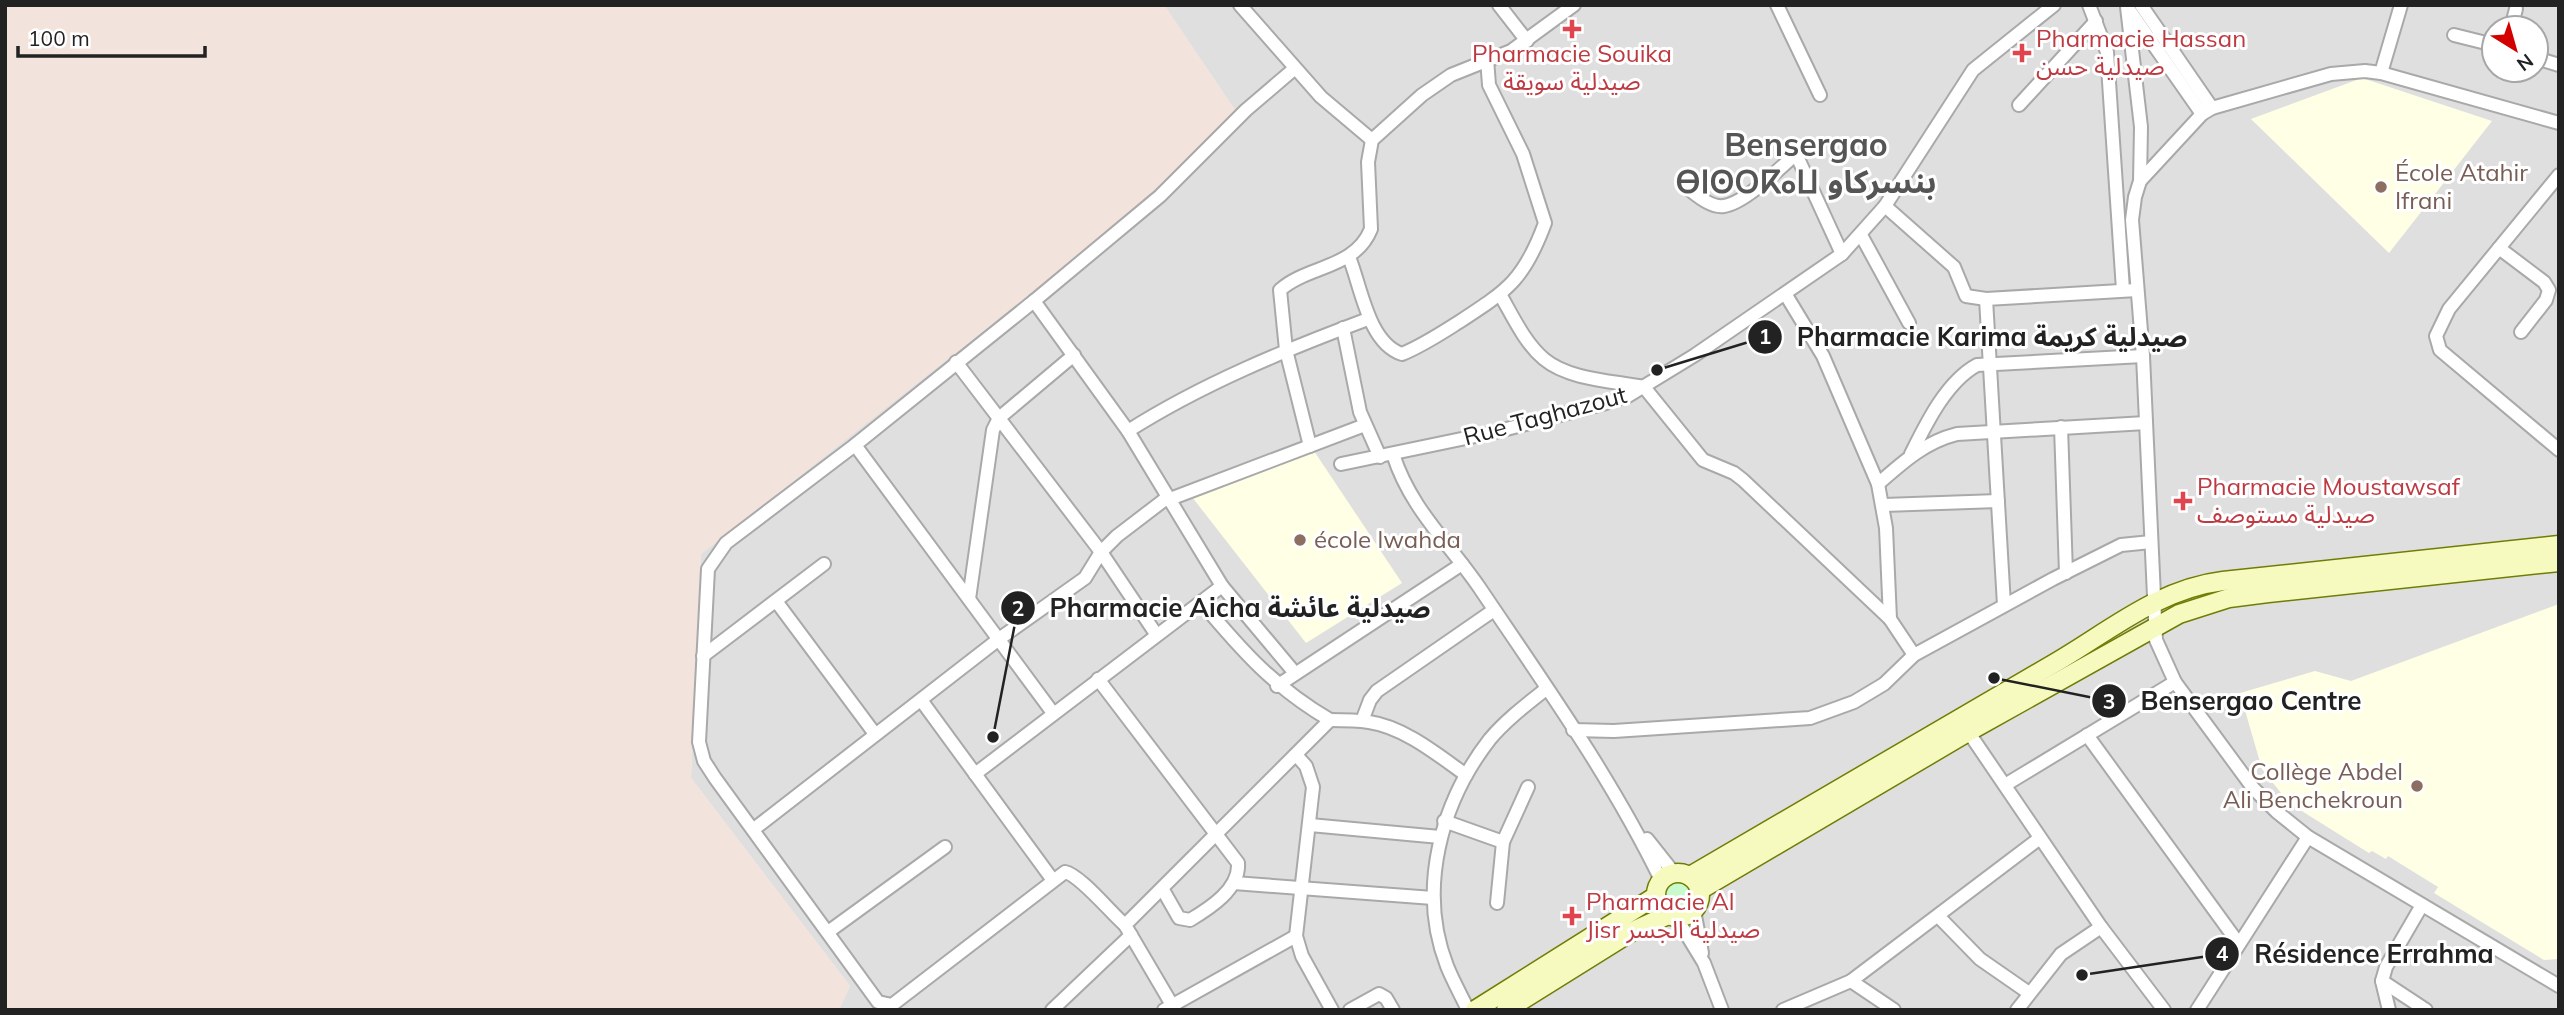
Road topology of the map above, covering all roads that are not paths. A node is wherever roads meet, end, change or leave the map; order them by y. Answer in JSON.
{"nodes":[{"id":1,"x":1240,"y":5,"type":"edge"},
{"id":2,"x":1499,"y":5,"type":"edge"},
{"id":3,"x":1574,"y":5,"type":"edge"},
{"id":4,"x":1777,"y":5,"type":"edge"},
{"id":5,"x":2054,"y":5,"type":"edge"},
{"id":6,"x":2089,"y":5,"type":"edge"},
{"id":7,"x":2141,"y":5,"type":"edge"},
{"id":8,"x":2402,"y":5,"type":"edge"},
{"id":9,"x":2126,"y":6,"type":"edge"},
{"id":10,"x":2516,"y":9,"type":"dead end"},
{"id":11,"x":2515,"y":14,"type":"edge"},
{"id":12,"x":2096,"y":21,"type":"junction"},
{"id":13,"x":2454,"y":35,"type":"dead end"},
{"id":14,"x":1527,"y":41,"type":"junction"},
{"id":15,"x":2480,"y":42,"type":"edge"},
{"id":16,"x":1487,"y":59,"type":"junction"},
{"id":17,"x":1294,"y":69,"type":"junction"},
{"id":18,"x":2381,"y":73,"type":"junction"},
{"id":19,"x":1820,"y":95,"type":"dead end"},
{"id":20,"x":2019,"y":105,"type":"dead end"},
{"id":21,"x":2207,"y":111,"type":"junction"},
{"id":22,"x":2559,"y":123,"type":"edge"},
{"id":23,"x":1372,"y":140,"type":"junction"},
{"id":24,"x":2559,"y":175,"type":"edge"},
{"id":25,"x":2140,"y":180,"type":"junction"},
{"id":26,"x":1690,"y":190,"type":"dead end"},
{"id":27,"x":1885,"y":206,"type":"junction"},
{"id":28,"x":1861,"y":236,"type":"junction"},
{"id":29,"x":2499,"y":248,"type":"junction"},
{"id":30,"x":1842,"y":254,"type":"junction"},
{"id":31,"x":1349,"y":257,"type":"junction"},
{"id":32,"x":2123,"y":290,"type":"junction"},
{"id":33,"x":2137,"y":290,"type":"junction"},
{"id":34,"x":1786,"y":295,"type":"junction"},
{"id":35,"x":1501,"y":296,"type":"junction"},
{"id":36,"x":1986,"y":299,"type":"junction"},
{"id":37,"x":1034,"y":301,"type":"junction"},
{"id":38,"x":1367,"y":319,"type":"junction"},
{"id":39,"x":1909,"y":323,"type":"dead end"},
{"id":40,"x":1342,"y":328,"type":"junction"},
{"id":41,"x":2521,"y":331,"type":"dead end"},
{"id":42,"x":1286,"y":351,"type":"junction"},
{"id":43,"x":1074,"y":355,"type":"junction"},
{"id":44,"x":2143,"y":356,"type":"junction"},
{"id":45,"x":956,"y":362,"type":"junction"},
{"id":46,"x":1990,"y":362,"type":"junction"},
{"id":47,"x":1644,"y":387,"type":"junction"},
{"id":48,"x":999,"y":418,"type":"junction"},
{"id":49,"x":2146,"y":423,"type":"junction"},
{"id":50,"x":1365,"y":425,"type":"junction"},
{"id":51,"x":2061,"y":427,"type":"junction"},
{"id":52,"x":1128,"y":431,"type":"junction"},
{"id":53,"x":1993,"y":431,"type":"junction"},
{"id":54,"x":855,"y":445,"type":"junction"},
{"id":55,"x":1310,"y":446,"type":"junction"},
{"id":56,"x":2559,"y":450,"type":"edge"},
{"id":57,"x":1386,"y":455,"type":"junction"},
{"id":58,"x":1911,"y":455,"type":"junction"},
{"id":59,"x":1341,"y":464,"type":"dead end"},
{"id":60,"x":1878,"y":484,"type":"junction"},
{"id":61,"x":1169,"y":498,"type":"junction"},
{"id":62,"x":1998,"y":501,"type":"junction"},
{"id":63,"x":1884,"y":505,"type":"junction"},
{"id":64,"x":2151,"y":542,"type":"junction"},
{"id":65,"x":2559,"y":545,"type":"edge"},
{"id":66,"x":1101,"y":552,"type":"junction"},
{"id":67,"x":2559,"y":562,"type":"edge"},
{"id":68,"x":824,"y":564,"type":"dead end"},
{"id":69,"x":1462,"y":564,"type":"junction"},
{"id":70,"x":2066,"y":573,"type":"junction"},
{"id":71,"x":1222,"y":586,"type":"junction"},
{"id":72,"x":969,"y":600,"type":"junction"},
{"id":73,"x":2156,"y":600,"type":"junction"},
{"id":74,"x":776,"y":601,"type":"junction"},
{"id":75,"x":1202,"y":603,"type":"junction"},
{"id":76,"x":2004,"y":605,"type":"junction"},
{"id":77,"x":1494,"y":610,"type":"junction"},
{"id":78,"x":1890,"y":619,"type":"junction"},
{"id":79,"x":2156,"y":627,"type":"junction"},
{"id":80,"x":1156,"y":635,"type":"junction"},
{"id":81,"x":999,"y":639,"type":"junction"},
{"id":82,"x":1914,"y":655,"type":"junction"},
{"id":83,"x":703,"y":656,"type":"junction"},
{"id":84,"x":1294,"y":673,"type":"junction"},
{"id":85,"x":1098,"y":679,"type":"junction"},
{"id":86,"x":2175,"y":682,"type":"junction"},
{"id":87,"x":1277,"y":686,"type":"junction"},
{"id":88,"x":1546,"y":689,"type":"junction"},
{"id":89,"x":921,"y":700,"type":"junction"},
{"id":90,"x":1052,"y":713,"type":"junction"},
{"id":91,"x":1330,"y":720,"type":"junction"},
{"id":92,"x":1363,"y":721,"type":"junction"},
{"id":93,"x":1963,"y":725,"type":"junction"},
{"id":94,"x":1573,"y":730,"type":"junction"},
{"id":95,"x":875,"y":734,"type":"junction"},
{"id":96,"x":2087,"y":735,"type":"junction"},
{"id":97,"x":1297,"y":756,"type":"junction"},
{"id":98,"x":975,"y":774,"type":"junction"},
{"id":99,"x":1466,"y":775,"type":"junction"},
{"id":100,"x":2005,"y":785,"type":"junction"},
{"id":101,"x":1528,"y":787,"type":"dead end"},
{"id":102,"x":1444,"y":821,"type":"junction"},
{"id":103,"x":1310,"y":825,"type":"junction"},
{"id":104,"x":754,"y":829,"type":"junction"},
{"id":105,"x":1217,"y":834,"type":"junction"},
{"id":106,"x":1440,"y":837,"type":"junction"},
{"id":107,"x":2308,"y":837,"type":"junction"},
{"id":108,"x":2040,"y":838,"type":"junction"},
{"id":109,"x":1503,"y":842,"type":"junction"},
{"id":110,"x":945,"y":847,"type":"dead end"},
{"id":111,"x":1052,"y":879,"type":"junction"},
{"id":112,"x":1234,"y":883,"type":"junction"},
{"id":113,"x":1676,"y":883,"type":"junction"},
{"id":114,"x":1303,"y":887,"type":"junction"},
{"id":115,"x":1163,"y":890,"type":"junction"},
{"id":116,"x":1433,"y":898,"type":"junction"},
{"id":117,"x":1497,"y":903,"type":"dead end"},
{"id":118,"x":2422,"y":905,"type":"junction"},
{"id":119,"x":1694,"y":910,"type":"junction"},
{"id":120,"x":1672,"y":916,"type":"junction"},
{"id":121,"x":1939,"y":917,"type":"junction"},
{"id":122,"x":2101,"y":927,"type":"junction"},
{"id":123,"x":1128,"y":930,"type":"junction"},
{"id":124,"x":828,"y":932,"type":"junction"},
{"id":125,"x":1296,"y":936,"type":"junction"},
{"id":126,"x":2239,"y":944,"type":"junction"},
{"id":127,"x":1704,"y":963,"type":"junction"},
{"id":128,"x":1851,"y":981,"type":"junction"},
{"id":129,"x":2382,"y":981,"type":"junction"},
{"id":130,"x":2559,"y":986,"type":"edge"},
{"id":131,"x":2029,"y":993,"type":"junction"},
{"id":132,"x":1170,"y":1008,"type":"edge"},
{"id":133,"x":1052,"y":1010,"type":"edge"},
{"id":134,"x":1332,"y":1010,"type":"edge"},
{"id":135,"x":1350,"y":1010,"type":"edge"},
{"id":136,"x":1393,"y":1010,"type":"edge"},
{"id":137,"x":1468,"y":1010,"type":"edge"},
{"id":138,"x":1475,"y":1010,"type":"edge"},
{"id":139,"x":1506,"y":1010,"type":"edge"},
{"id":140,"x":1722,"y":1010,"type":"edge"},
{"id":141,"x":1783,"y":1010,"type":"edge"},
{"id":142,"x":1894,"y":1010,"type":"edge"},
{"id":143,"x":2017,"y":1010,"type":"edge"},
{"id":144,"x":2164,"y":1010,"type":"edge"},
{"id":145,"x":2197,"y":1010,"type":"edge"},
{"id":146,"x":2389,"y":1010,"type":"edge"},
{"id":147,"x":2426,"y":1010,"type":"edge"}],
"edges":[{"from":1,"to":17,"type":"street"},
{"from":2,"to":14,"type":"street"},
{"from":3,"to":14,"type":"street"},
{"from":4,"to":19,"type":"street"},
{"from":5,"to":27,"type":"street","name":"Rue Taghazout"},
{"from":6,"to":12,"type":"street"},
{"from":7,"to":21,"type":"street"},
{"from":8,"to":18,"type":"street"},
{"from":9,"to":21,"type":"street"},
{"from":9,"to":25,"type":"street"},
{"from":10,"to":11,"type":"street"},
{"from":12,"to":20,"type":"street"},
{"from":12,"to":32,"type":"street"},
{"from":13,"to":15,"type":"street"},
{"from":14,"to":16,"type":"street"},
{"from":16,"to":23,"type":"street"},
{"from":16,"to":35,"type":"street"},
{"from":17,"to":23,"type":"street"},
{"from":17,"to":37,"type":"street"},
{"from":18,"to":21,"type":"street"},
{"from":18,"to":22,"type":"street"},
{"from":21,"to":25,"type":"street"},
{"from":23,"to":31,"type":"street"},
{"from":24,"to":29,"type":"street"},
{"from":25,"to":33,"type":"street"},
{"from":26,"to":30,"type":"street"},
{"from":27,"to":28,"type":"street","name":"Rue Taghazout"},
{"from":27,"to":36,"type":"street"},
{"from":28,"to":30,"type":"street","name":"Rue Taghazout"},
{"from":28,"to":39,"type":"street"},
{"from":29,"to":41,"type":"street"},
{"from":29,"to":56,"type":"street"},
{"from":30,"to":34,"type":"street","name":"Rue Taghazout"},
{"from":31,"to":38,"type":"street"},
{"from":31,"to":42,"type":"street"},
{"from":32,"to":33,"type":"street"},
{"from":32,"to":36,"type":"street"},
{"from":33,"to":44,"type":"street"},
{"from":34,"to":47,"type":"street","name":"Rue Taghazout"},
{"from":34,"to":60,"type":"street"},
{"from":35,"to":38,"type":"street"},
{"from":35,"to":47,"type":"street"},
{"from":36,"to":46,"type":"street"},
{"from":37,"to":43,"type":"street"},
{"from":37,"to":45,"type":"street"},
{"from":38,"to":40,"type":"street"},
{"from":40,"to":42,"type":"street"},
{"from":40,"to":50,"type":"street"},
{"from":42,"to":52,"type":"street"},
{"from":42,"to":55,"type":"street"},
{"from":43,"to":48,"type":"street"},
{"from":43,"to":52,"type":"street"},
{"from":44,"to":46,"type":"street"},
{"from":44,"to":49,"type":"street"},
{"from":45,"to":48,"type":"street"},
{"from":45,"to":54,"type":"street"},
{"from":46,"to":53,"type":"street"},
{"from":46,"to":58,"type":"street"},
{"from":47,"to":57,"type":"street","name":"Rue Taghazout"},
{"from":47,"to":78,"type":"street"},
{"from":48,"to":66,"type":"street"},
{"from":48,"to":72,"type":"street"},
{"from":49,"to":51,"type":"street"},
{"from":49,"to":64,"type":"street"},
{"from":50,"to":55,"type":"street"},
{"from":50,"to":57,"type":"street"},
{"from":51,"to":53,"type":"street"},
{"from":51,"to":70,"type":"street"},
{"from":52,"to":61,"type":"street"},
{"from":53,"to":58,"type":"street"},
{"from":53,"to":62,"type":"street"},
{"from":54,"to":72,"type":"street"},
{"from":54,"to":83,"type":"street"},
{"from":55,"to":61,"type":"street"},
{"from":57,"to":59,"type":"street","name":"Rue Taghazout"},
{"from":57,"to":69,"type":"street"},
{"from":58,"to":60,"type":"street"},
{"from":60,"to":63,"type":"street"},
{"from":61,"to":66,"type":"street"},
{"from":61,"to":71,"type":"street"},
{"from":62,"to":63,"type":"street"},
{"from":62,"to":76,"type":"street"},
{"from":63,"to":78,"type":"street"},
{"from":64,"to":70,"type":"street"},
{"from":64,"to":73,"type":"street"},
{"from":65,"to":73,"type":"street"},
{"from":66,"to":80,"type":"street"},
{"from":66,"to":81,"type":"street"},
{"from":67,"to":79,"type":"street"},
{"from":68,"to":74,"type":"street"},
{"from":69,"to":77,"type":"street"},
{"from":69,"to":84,"type":"street"},
{"from":70,"to":76,"type":"street"},
{"from":71,"to":75,"type":"street"},
{"from":71,"to":84,"type":"street"},
{"from":72,"to":81,"type":"street"},
{"from":73,"to":79,"type":"street"},
{"from":73,"to":93,"type":"street"},
{"from":74,"to":83,"type":"street"},
{"from":74,"to":95,"type":"street"},
{"from":75,"to":80,"type":"street"},
{"from":75,"to":87,"type":"street"},
{"from":76,"to":82,"type":"street"},
{"from":77,"to":88,"type":"street"},
{"from":77,"to":92,"type":"street"},
{"from":78,"to":82,"type":"street"},
{"from":79,"to":86,"type":"street"},
{"from":79,"to":93,"type":"street"},
{"from":80,"to":85,"type":"street"},
{"from":81,"to":89,"type":"street"},
{"from":81,"to":90,"type":"street"},
{"from":82,"to":94,"type":"street"},
{"from":83,"to":104,"type":"street"},
{"from":84,"to":87,"type":"street"},
{"from":85,"to":90,"type":"street"},
{"from":85,"to":105,"type":"street"},
{"from":86,"to":96,"type":"street"},
{"from":86,"to":107,"type":"street"},
{"from":87,"to":91,"type":"street"},
{"from":88,"to":94,"type":"street"},
{"from":88,"to":99,"type":"street"},
{"from":89,"to":95,"type":"street"},
{"from":89,"to":98,"type":"street"},
{"from":90,"to":98,"type":"street"},
{"from":91,"to":92,"type":"street"},
{"from":91,"to":97,"type":"street"},
{"from":92,"to":99,"type":"street"},
{"from":93,"to":100,"type":"street"},
{"from":93,"to":113,"type":"street"},
{"from":94,"to":113,"type":"street"},
{"from":95,"to":104,"type":"street"},
{"from":96,"to":100,"type":"street"},
{"from":96,"to":126,"type":"street"},
{"from":97,"to":103,"type":"street"},
{"from":97,"to":105,"type":"street"},
{"from":98,"to":111,"type":"street"},
{"from":99,"to":102,"type":"street"},
{"from":100,"to":108,"type":"street"},
{"from":101,"to":109,"type":"street"},
{"from":102,"to":106,"type":"street"},
{"from":102,"to":109,"type":"street"},
{"from":103,"to":106,"type":"street"},
{"from":103,"to":114,"type":"street"},
{"from":104,"to":124,"type":"street"},
{"from":105,"to":112,"type":"street"},
{"from":105,"to":115,"type":"street"},
{"from":106,"to":116,"type":"street"},
{"from":107,"to":118,"type":"street"},
{"from":107,"to":126,"type":"street"},
{"from":108,"to":121,"type":"street"},
{"from":108,"to":122,"type":"street"},
{"from":109,"to":117,"type":"street"},
{"from":110,"to":124,"type":"street"},
{"from":111,"to":123,"type":"street"},
{"from":111,"to":124,"type":"street"},
{"from":112,"to":114,"type":"street"},
{"from":112,"to":115,"type":"street"},
{"from":113,"to":119,"type":"street"},
{"from":113,"to":120,"type":"street"},
{"from":113,"to":138,"type":"street"},
{"from":114,"to":116,"type":"street"},
{"from":114,"to":125,"type":"street"},
{"from":115,"to":123,"type":"street"},
{"from":116,"to":137,"type":"street"},
{"from":118,"to":129,"type":"street"},
{"from":118,"to":130,"type":"street"},
{"from":119,"to":120,"type":"street"},
{"from":119,"to":127,"type":"street"},
{"from":120,"to":127,"type":"street"},
{"from":120,"to":139,"type":"street"},
{"from":121,"to":128,"type":"street"},
{"from":121,"to":131,"type":"street"},
{"from":122,"to":131,"type":"street"},
{"from":122,"to":144,"type":"street"},
{"from":123,"to":132,"type":"street"},
{"from":123,"to":133,"type":"street"},
{"from":125,"to":132,"type":"street"},
{"from":125,"to":134,"type":"street"},
{"from":126,"to":145,"type":"street"},
{"from":127,"to":140,"type":"street"},
{"from":128,"to":141,"type":"street"},
{"from":128,"to":142,"type":"street"},
{"from":129,"to":146,"type":"street"},
{"from":129,"to":147,"type":"street"},
{"from":131,"to":143,"type":"street"},
{"from":135,"to":136,"type":"street"}]}
